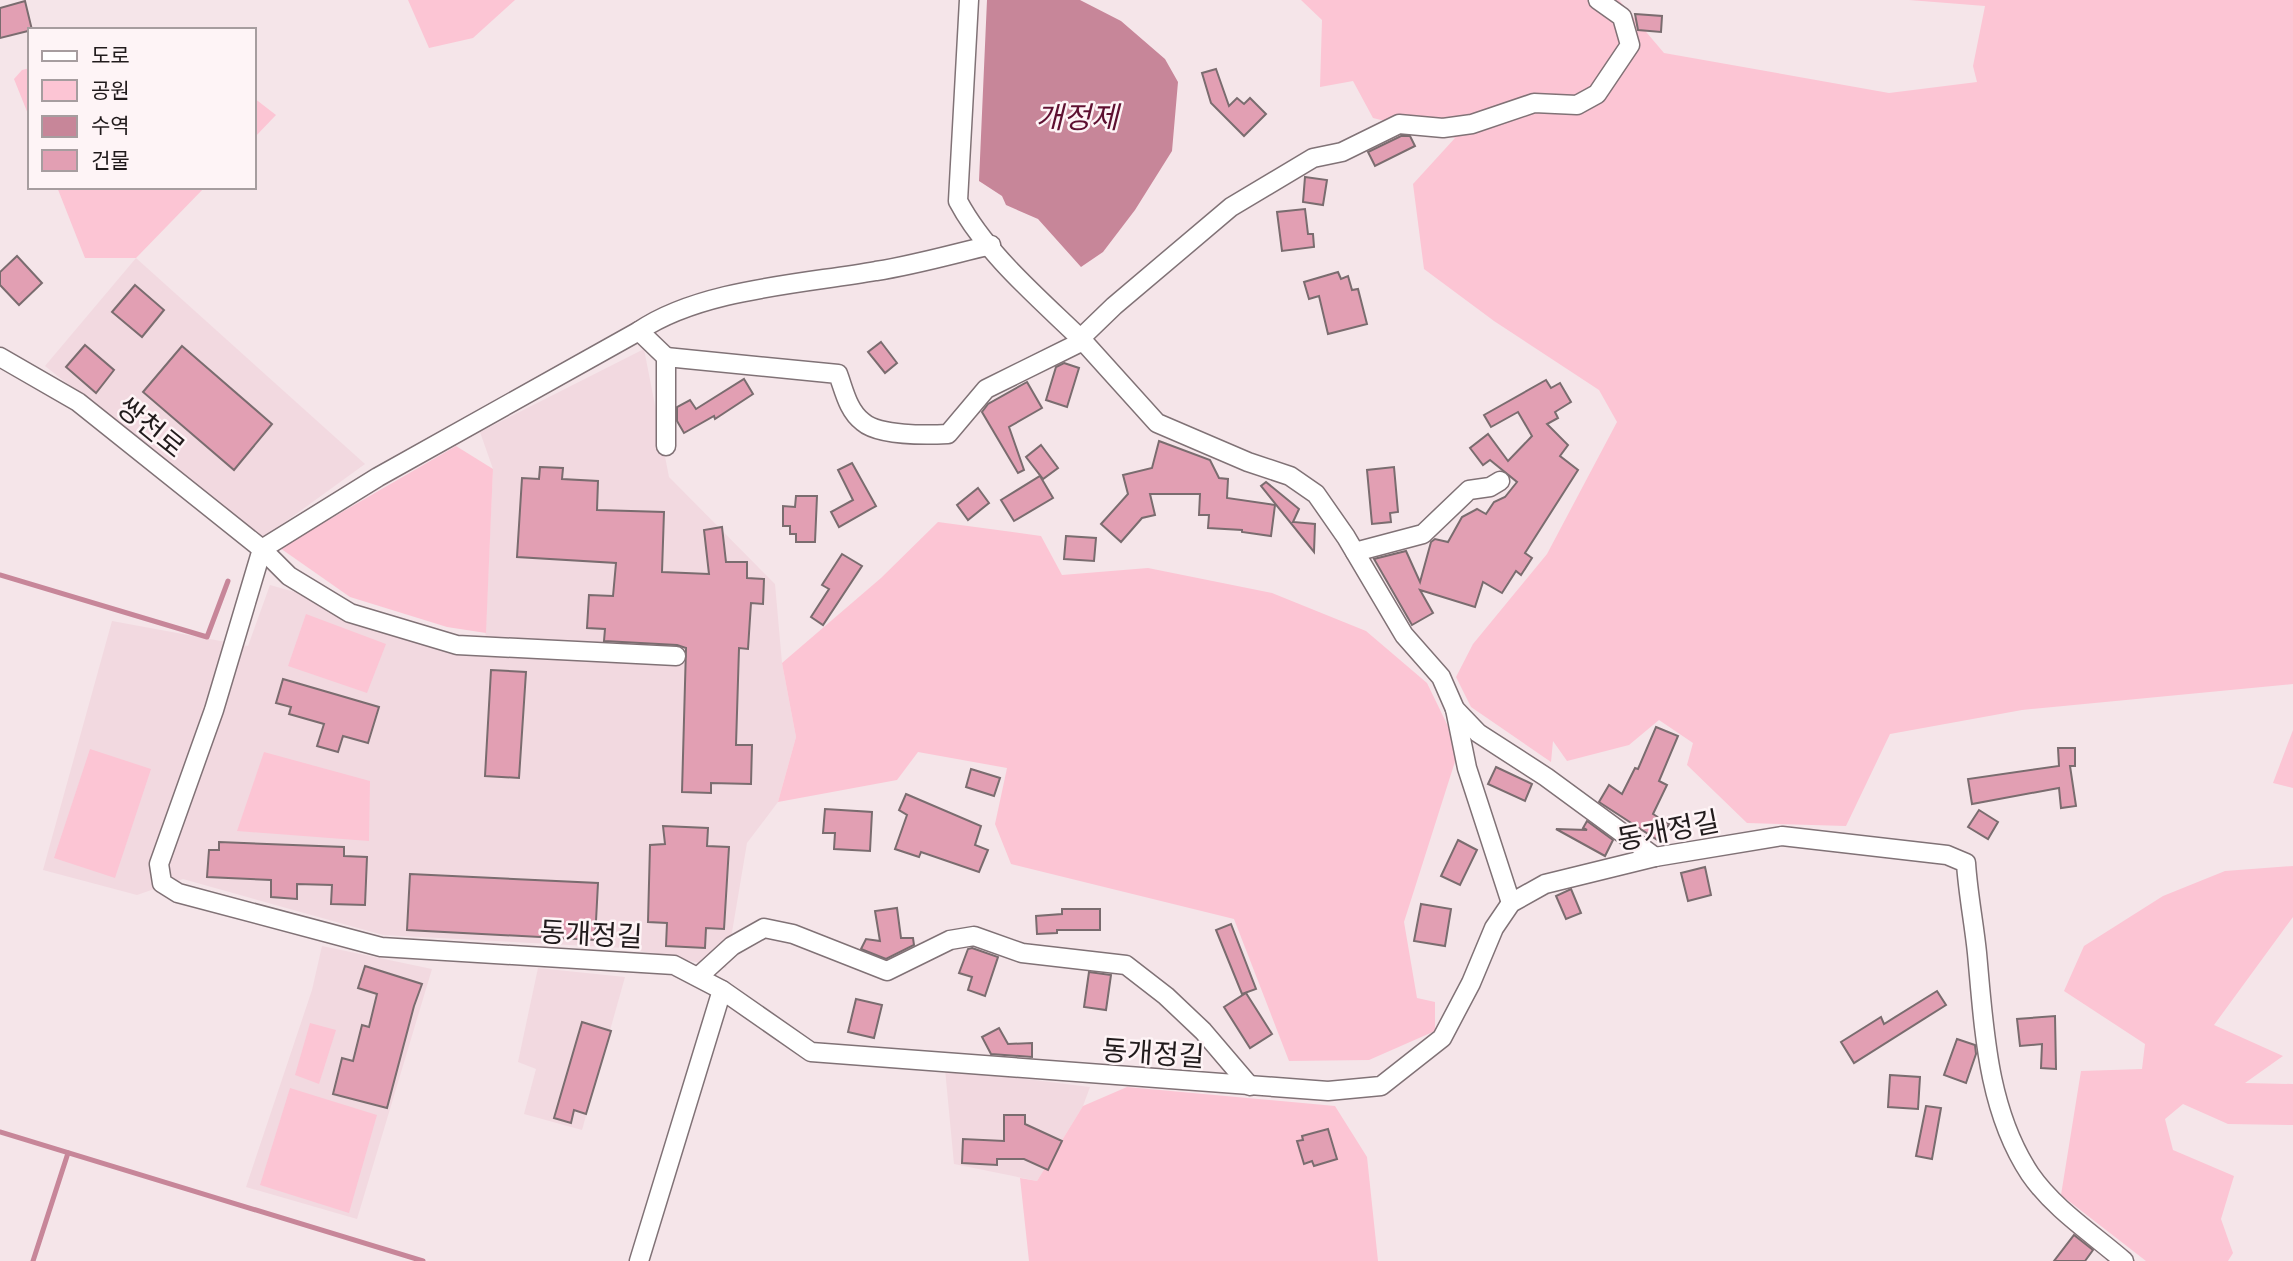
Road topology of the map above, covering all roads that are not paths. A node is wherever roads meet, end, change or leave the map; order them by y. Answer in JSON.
{"nodes":[{"id":1,"x":969,"y":0,"type":"edge"},
{"id":2,"x":1598,"y":0,"type":"edge"},
{"id":3,"x":991,"y":245,"type":"junction"},
{"id":4,"x":639,"y":331,"type":"junction"},
{"id":5,"x":1083,"y":341,"type":"junction"},
{"id":6,"x":666,"y":357,"type":"junction"},
{"id":7,"x":0,"y":358,"type":"edge"},
{"id":8,"x":666,"y":446,"type":"dead end"},
{"id":9,"x":1500,"y":481,"type":"dead end"},
{"id":10,"x":262,"y":549,"type":"junction"},
{"id":11,"x":1355,"y":552,"type":"junction"},
{"id":12,"x":676,"y":656,"type":"dead end"},
{"id":13,"x":1455,"y":709,"type":"junction"},
{"id":14,"x":1655,"y":857,"type":"junction"},
{"id":15,"x":1511,"y":902,"type":"junction"},
{"id":16,"x":698,"y":977,"type":"junction"},
{"id":17,"x":722,"y":990,"type":"junction"},
{"id":18,"x":1250,"y":1086,"type":"junction"},
{"id":19,"x":639,"y":1261,"type":"edge"},
{"id":20,"x":2124,"y":1261,"type":"edge"}],
"edges":[{"from":1,"to":3,"type":"street"},
{"from":2,"to":5,"type":"street"},
{"from":3,"to":4,"type":"street"},
{"from":3,"to":5,"type":"street"},
{"from":4,"to":6,"type":"street"},
{"from":4,"to":10,"type":"street"},
{"from":5,"to":6,"type":"street"},
{"from":5,"to":11,"type":"street"},
{"from":6,"to":8,"type":"street"},
{"from":7,"to":10,"type":"street","name":"쌍천로"},
{"from":9,"to":11,"type":"street"},
{"from":10,"to":12,"type":"street","name":"쌍천로"},
{"from":10,"to":16,"type":"street","name":"동개정길"},
{"from":11,"to":13,"type":"street"},
{"from":13,"to":14,"type":"street"},
{"from":13,"to":15,"type":"street"},
{"from":14,"to":15,"type":"street","name":"동개정길"},
{"from":14,"to":20,"type":"street","name":"동개정길"},
{"from":15,"to":18,"type":"street","name":"동개정길"},
{"from":16,"to":17,"type":"street","name":"동개정길"},
{"from":16,"to":18,"type":"street"},
{"from":17,"to":18,"type":"street","name":"동개정길"},
{"from":17,"to":19,"type":"street"}]}
